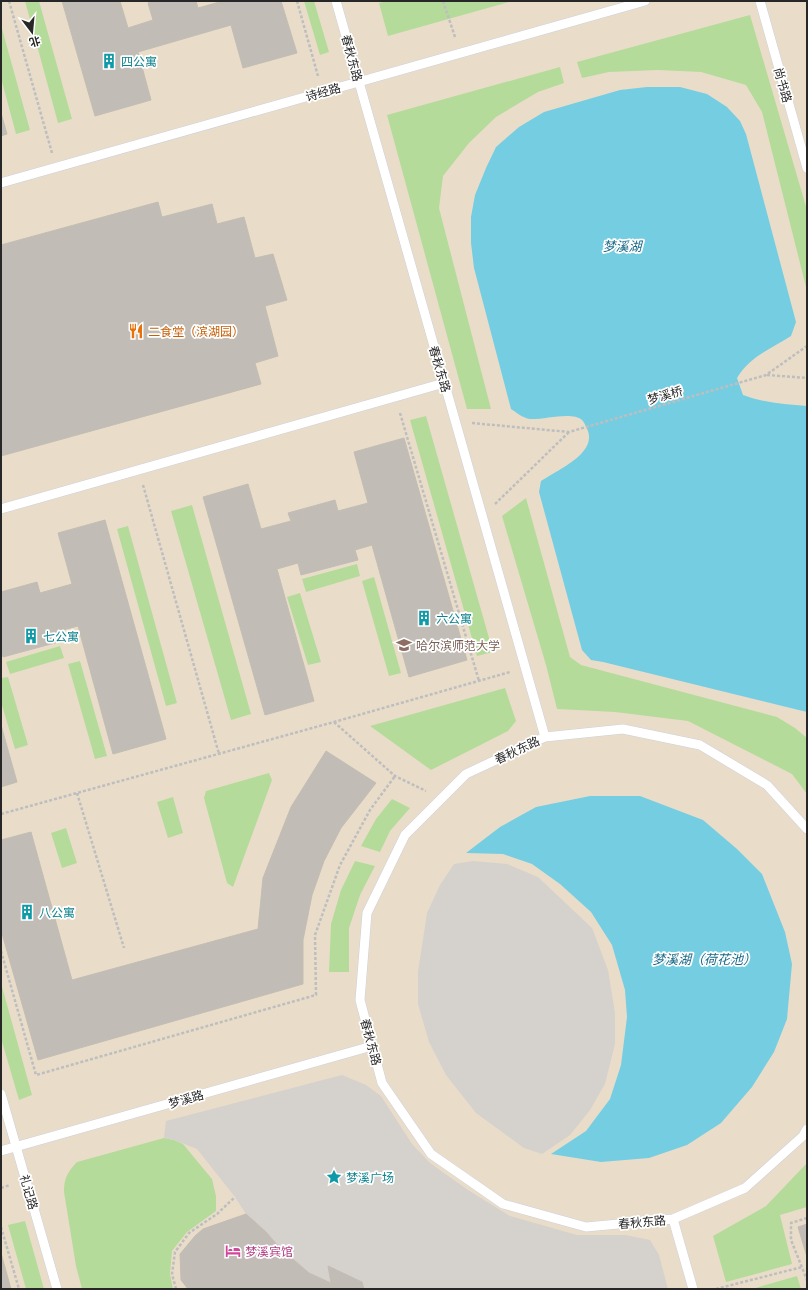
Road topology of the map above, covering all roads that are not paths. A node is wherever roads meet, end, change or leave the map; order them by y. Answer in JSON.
{"nodes":[{"id":1,"x":336,"y":1,"type":"edge"},
{"id":2,"x":645,"y":1,"type":"edge"},
{"id":3,"x":760,"y":1,"type":"edge"},
{"id":4,"x":358,"y":82,"type":"junction"},
{"id":5,"x":807,"y":168,"type":"edge"},
{"id":6,"x":1,"y":183,"type":"edge"},
{"id":7,"x":444,"y":384,"type":"junction"},
{"id":8,"x":1,"y":509,"type":"edge"},
{"id":9,"x":545,"y":737,"type":"junction"},
{"id":10,"x":807,"y":829,"type":"edge"},
{"id":11,"x":372,"y":1046,"type":"junction"},
{"id":12,"x":1,"y":1094,"type":"edge"},
{"id":13,"x":807,"y":1129,"type":"edge"},
{"id":14,"x":16,"y":1147,"type":"junction"},
{"id":15,"x":1,"y":1151,"type":"edge"},
{"id":16,"x":673,"y":1220,"type":"junction"},
{"id":17,"x":57,"y":1289,"type":"edge"},
{"id":18,"x":693,"y":1289,"type":"edge"}],
"edges":[{"from":1,"to":4,"type":"lane","name":"春秋东路"},
{"from":2,"to":4,"type":"lane","name":"诗经路"},
{"from":3,"to":5,"type":"lane","name":"尚书路"},
{"from":4,"to":6,"type":"lane","name":"诗经路"},
{"from":4,"to":7,"type":"lane","name":"春秋东路"},
{"from":7,"to":8,"type":"lane"},
{"from":7,"to":9,"type":"lane","name":"春秋东路"},
{"from":9,"to":10,"type":"lane","name":"春秋东路"},
{"from":9,"to":11,"type":"lane","name":"春秋东路"},
{"from":11,"to":14,"type":"lane","name":"梦溪路"},
{"from":11,"to":16,"type":"lane","name":"春秋东路"},
{"from":12,"to":14,"type":"lane","name":"礼记路"},
{"from":13,"to":16,"type":"lane","name":"春秋东路"},
{"from":14,"to":15,"type":"lane","name":"梦溪路"},
{"from":14,"to":17,"type":"lane","name":"礼记路"},
{"from":16,"to":18,"type":"lane","name":"春秋东路"}]}
